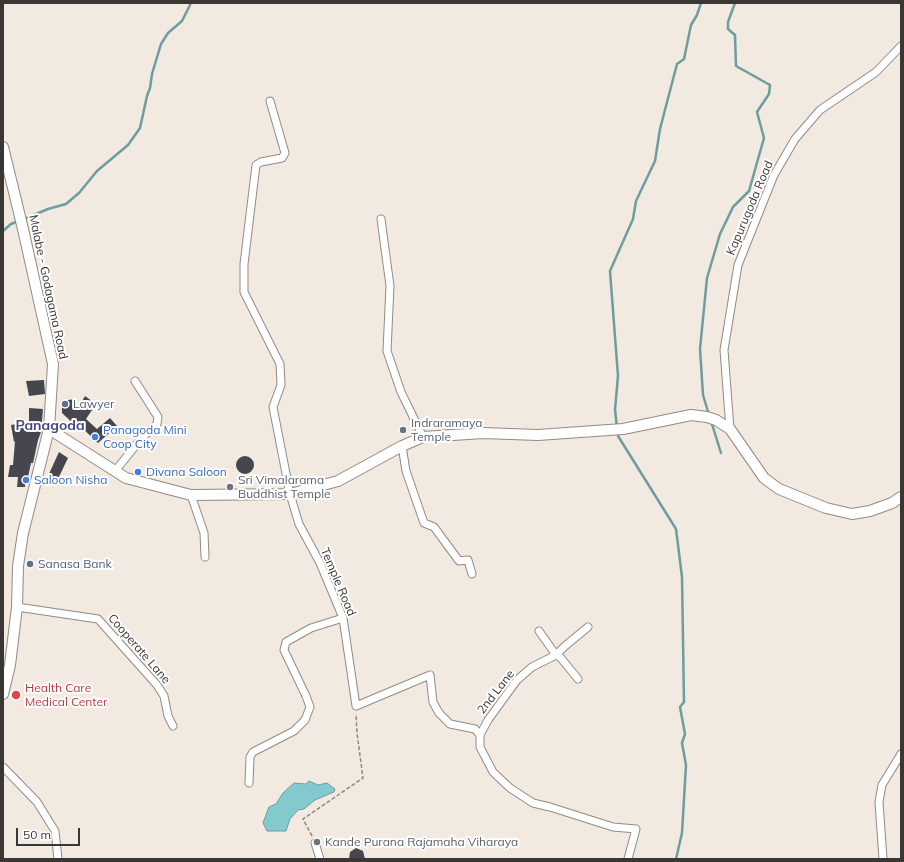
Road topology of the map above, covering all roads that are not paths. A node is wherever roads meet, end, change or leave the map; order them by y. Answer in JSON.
{"nodes":[{"id":1,"x":901,"y":46,"type":"edge"},
{"id":2,"x":270,"y":101,"type":"dead end"},
{"id":3,"x":3,"y":147,"type":"edge"},
{"id":4,"x":381,"y":219,"type":"dead end"},
{"id":5,"x":135,"y":381,"type":"dead end"},
{"id":6,"x":49,"y":429,"type":"junction"},
{"id":7,"x":730,"y":429,"type":"junction"},
{"id":8,"x":423,"y":437,"type":"junction"},
{"id":9,"x":402,"y":446,"type":"junction"},
{"id":10,"x":115,"y":471,"type":"junction"},
{"id":11,"x":191,"y":494,"type":"junction"},
{"id":12,"x":290,"y":494,"type":"junction"},
{"id":13,"x":901,"y":497,"type":"edge"},
{"id":14,"x":205,"y":557,"type":"dead end"},
{"id":15,"x":472,"y":574,"type":"dead end"},
{"id":16,"x":17,"y":607,"type":"junction"},
{"id":17,"x":343,"y":618,"type":"junction"},
{"id":18,"x":588,"y":627,"type":"dead end"},
{"id":19,"x":539,"y":631,"type":"dead end"},
{"id":20,"x":556,"y":655,"type":"junction"},
{"id":21,"x":578,"y":679,"type":"dead end"},
{"id":22,"x":3,"y":694,"type":"edge"},
{"id":23,"x":174,"y":726,"type":"dead end"},
{"id":24,"x":480,"y":735,"type":"junction"},
{"id":25,"x":901,"y":754,"type":"edge"},
{"id":26,"x":3,"y":767,"type":"edge"},
{"id":27,"x":249,"y":783,"type":"dead end"},
{"id":28,"x":315,"y":843,"type":"dead end"},
{"id":29,"x":58,"y":859,"type":"edge"},
{"id":30,"x":320,"y":859,"type":"edge"},
{"id":31,"x":628,"y":859,"type":"edge"},
{"id":32,"x":883,"y":859,"type":"edge"}],
"edges":[{"from":1,"to":7,"type":"street","name":"Kapurugoda Road"},
{"from":2,"to":12,"type":"street","name":"Temple Road"},
{"from":3,"to":6,"type":"main road","name":"Malabe - Godagama Road"},
{"from":4,"to":8,"type":"street"},
{"from":5,"to":10,"type":"street"},
{"from":6,"to":10,"type":"main road"},
{"from":6,"to":16,"type":"main road","name":"Malabe - Godagama Road"},
{"from":7,"to":8,"type":"main road"},
{"from":7,"to":13,"type":"main road"},
{"from":8,"to":9,"type":"main road"},
{"from":9,"to":12,"type":"main road"},
{"from":9,"to":15,"type":"street"},
{"from":10,"to":11,"type":"main road"},
{"from":11,"to":12,"type":"main road"},
{"from":11,"to":14,"type":"street"},
{"from":12,"to":17,"type":"street","name":"Temple Road"},
{"from":16,"to":22,"type":"main road","name":"Malabe - Godagama Road"},
{"from":16,"to":23,"type":"street","name":"Cooperate Lane"},
{"from":17,"to":24,"type":"street","name":"Temple Road"},
{"from":17,"to":27,"type":"street"},
{"from":18,"to":20,"type":"street","name":"2nd Lane"},
{"from":19,"to":20,"type":"street"},
{"from":20,"to":21,"type":"street"},
{"from":20,"to":24,"type":"street","name":"2nd Lane"},
{"from":24,"to":31,"type":"street"},
{"from":25,"to":32,"type":"street"},
{"from":26,"to":29,"type":"street"},
{"from":28,"to":30,"type":"street"}]}
